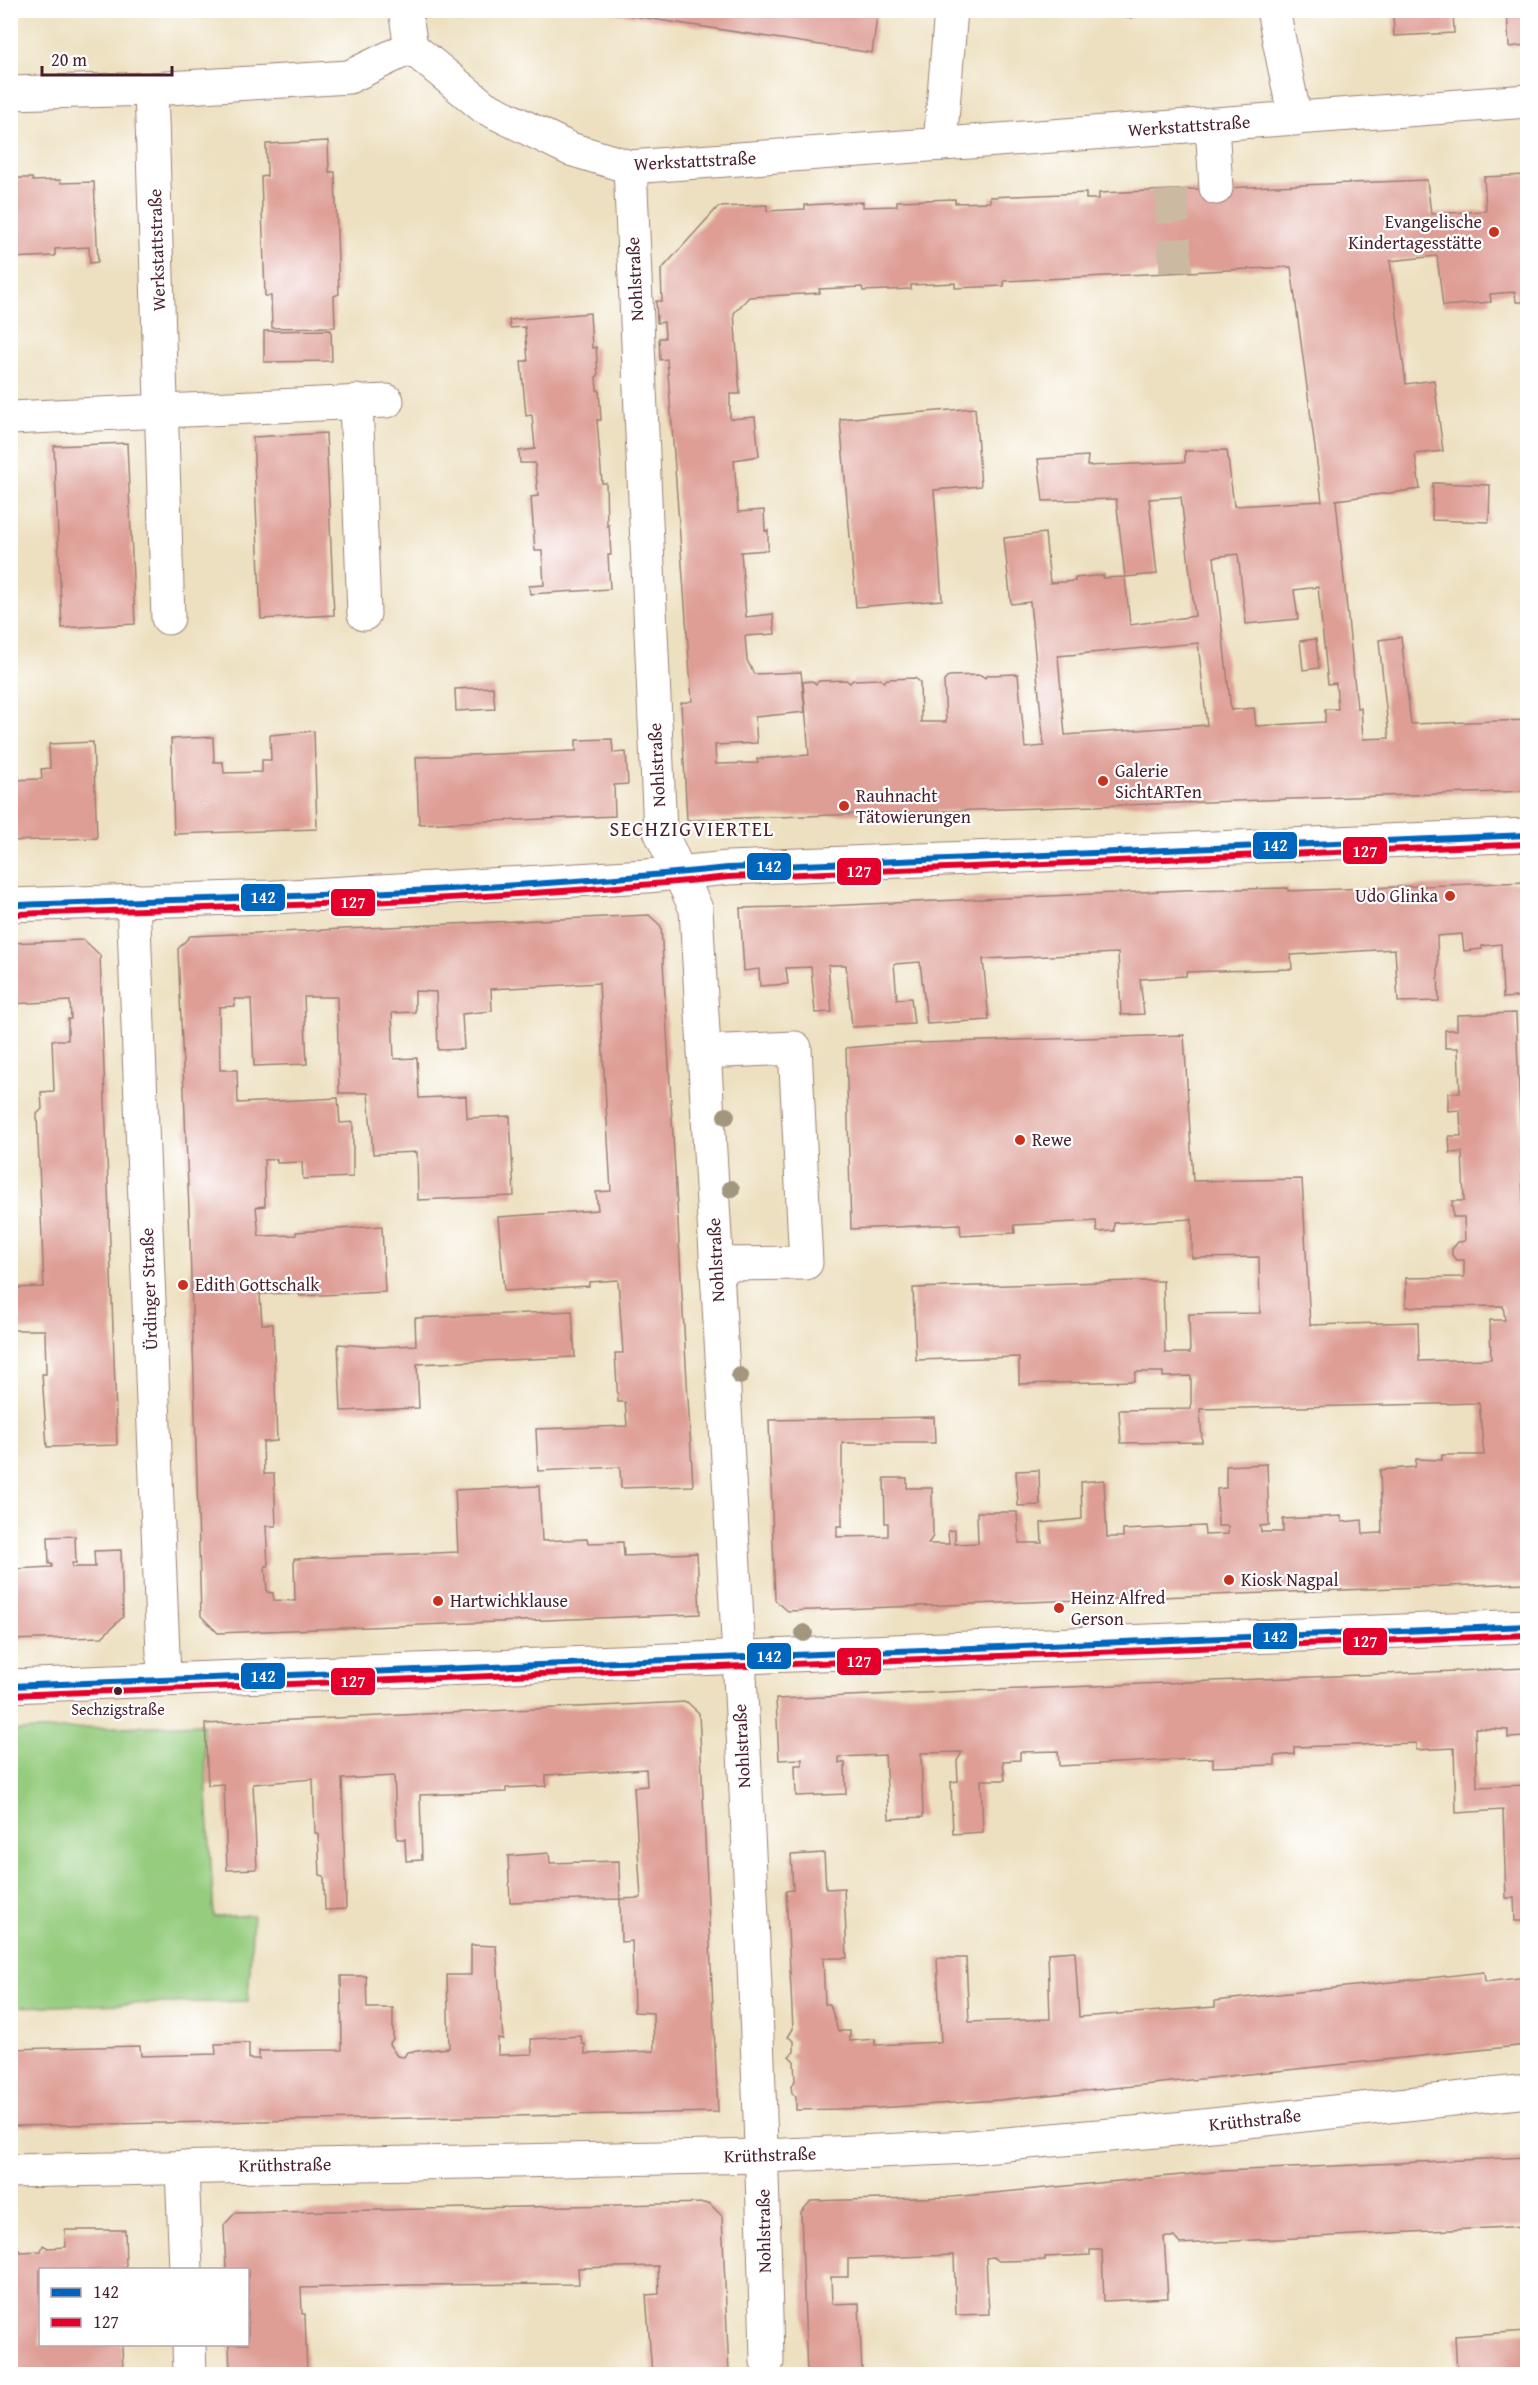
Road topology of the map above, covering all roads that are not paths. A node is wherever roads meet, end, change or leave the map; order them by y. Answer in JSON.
{"nodes":[{"id":1,"x":405,"y":10,"type":"edge"},
{"id":2,"x":951,"y":10,"type":"edge"},
{"id":3,"x":1273,"y":10,"type":"edge"},
{"id":4,"x":411,"y":47,"type":"junction"},
{"id":5,"x":150,"y":89,"type":"junction"},
{"id":6,"x":10,"y":93,"type":"edge"},
{"id":7,"x":1527,"y":101,"type":"edge"},
{"id":8,"x":1295,"y":118,"type":"junction"},
{"id":9,"x":1212,"y":124,"type":"junction"},
{"id":10,"x":940,"y":144,"type":"junction"},
{"id":11,"x":630,"y":167,"type":"junction"},
{"id":12,"x":1216,"y":188,"type":"dead end"},
{"id":13,"x":163,"y":410,"type":"junction"},
{"id":14,"x":10,"y":418,"type":"edge"},
{"id":15,"x":364,"y":614,"type":"dead end"},
{"id":16,"x":168,"y":618,"type":"dead end"},
{"id":17,"x":1527,"y":835,"type":"edge"},
{"id":18,"x":678,"y":872,"type":"junction"},
{"id":19,"x":133,"y":900,"type":"junction"},
{"id":20,"x":10,"y":905,"type":"edge"},
{"id":21,"x":704,"y":1052,"type":"junction"},
{"id":22,"x":716,"y":1264,"type":"junction"},
{"id":23,"x":1527,"y":1626,"type":"edge"},
{"id":24,"x":738,"y":1657,"type":"junction"},
{"id":25,"x":164,"y":1678,"type":"junction"},
{"id":26,"x":10,"y":1686,"type":"edge"},
{"id":27,"x":1527,"y":2091,"type":"edge"},
{"id":28,"x":762,"y":2156,"type":"junction"},
{"id":29,"x":182,"y":2167,"type":"junction"},
{"id":30,"x":10,"y":2171,"type":"edge"},
{"id":31,"x":186,"y":2268,"type":"edge"},
{"id":32,"x":189,"y":2346,"type":"edge"},
{"id":33,"x":767,"y":2362,"type":"dead end"},
{"id":34,"x":190,"y":2374,"type":"edge"}],
"edges":[{"from":1,"to":4,"type":"street"},
{"from":2,"to":10,"type":"street"},
{"from":3,"to":8,"type":"street"},
{"from":4,"to":5,"type":"street"},
{"from":4,"to":11,"type":"street","name":"Werkstattstraße"},
{"from":5,"to":6,"type":"street"},
{"from":5,"to":13,"type":"street","name":"Werkstattstraße"},
{"from":7,"to":8,"type":"street","name":"Werkstattstraße"},
{"from":8,"to":9,"type":"street","name":"Werkstattstraße"},
{"from":9,"to":10,"type":"street","name":"Werkstattstraße"},
{"from":9,"to":12,"type":"street"},
{"from":10,"to":11,"type":"street","name":"Werkstattstraße"},
{"from":11,"to":18,"type":"street","name":"Nohlstraße"},
{"from":13,"to":14,"type":"street"},
{"from":13,"to":15,"type":"street"},
{"from":13,"to":16,"type":"street","name":"Werkstattstraße"},
{"from":17,"to":18,"type":"street"},
{"from":18,"to":19,"type":"street"},
{"from":18,"to":21,"type":"street","name":"Nohlstraße"},
{"from":19,"to":20,"type":"street"},
{"from":19,"to":25,"type":"street","name":"Ürdinger Straße"},
{"from":21,"to":22,"type":"street","name":"Nohlstraße"},
{"from":21,"to":22,"type":"street"},
{"from":22,"to":24,"type":"street","name":"Nohlstraße"},
{"from":23,"to":24,"type":"street"},
{"from":24,"to":25,"type":"street"},
{"from":24,"to":28,"type":"street","name":"Nohlstraße"},
{"from":25,"to":26,"type":"street"},
{"from":27,"to":28,"type":"street","name":"Krüthstraße"},
{"from":28,"to":29,"type":"street","name":"Krüthstraße"},
{"from":28,"to":33,"type":"street","name":"Nohlstraße"},
{"from":29,"to":30,"type":"street","name":"Krüthstraße"},
{"from":29,"to":31,"type":"street"},
{"from":32,"to":34,"type":"street"}]}
